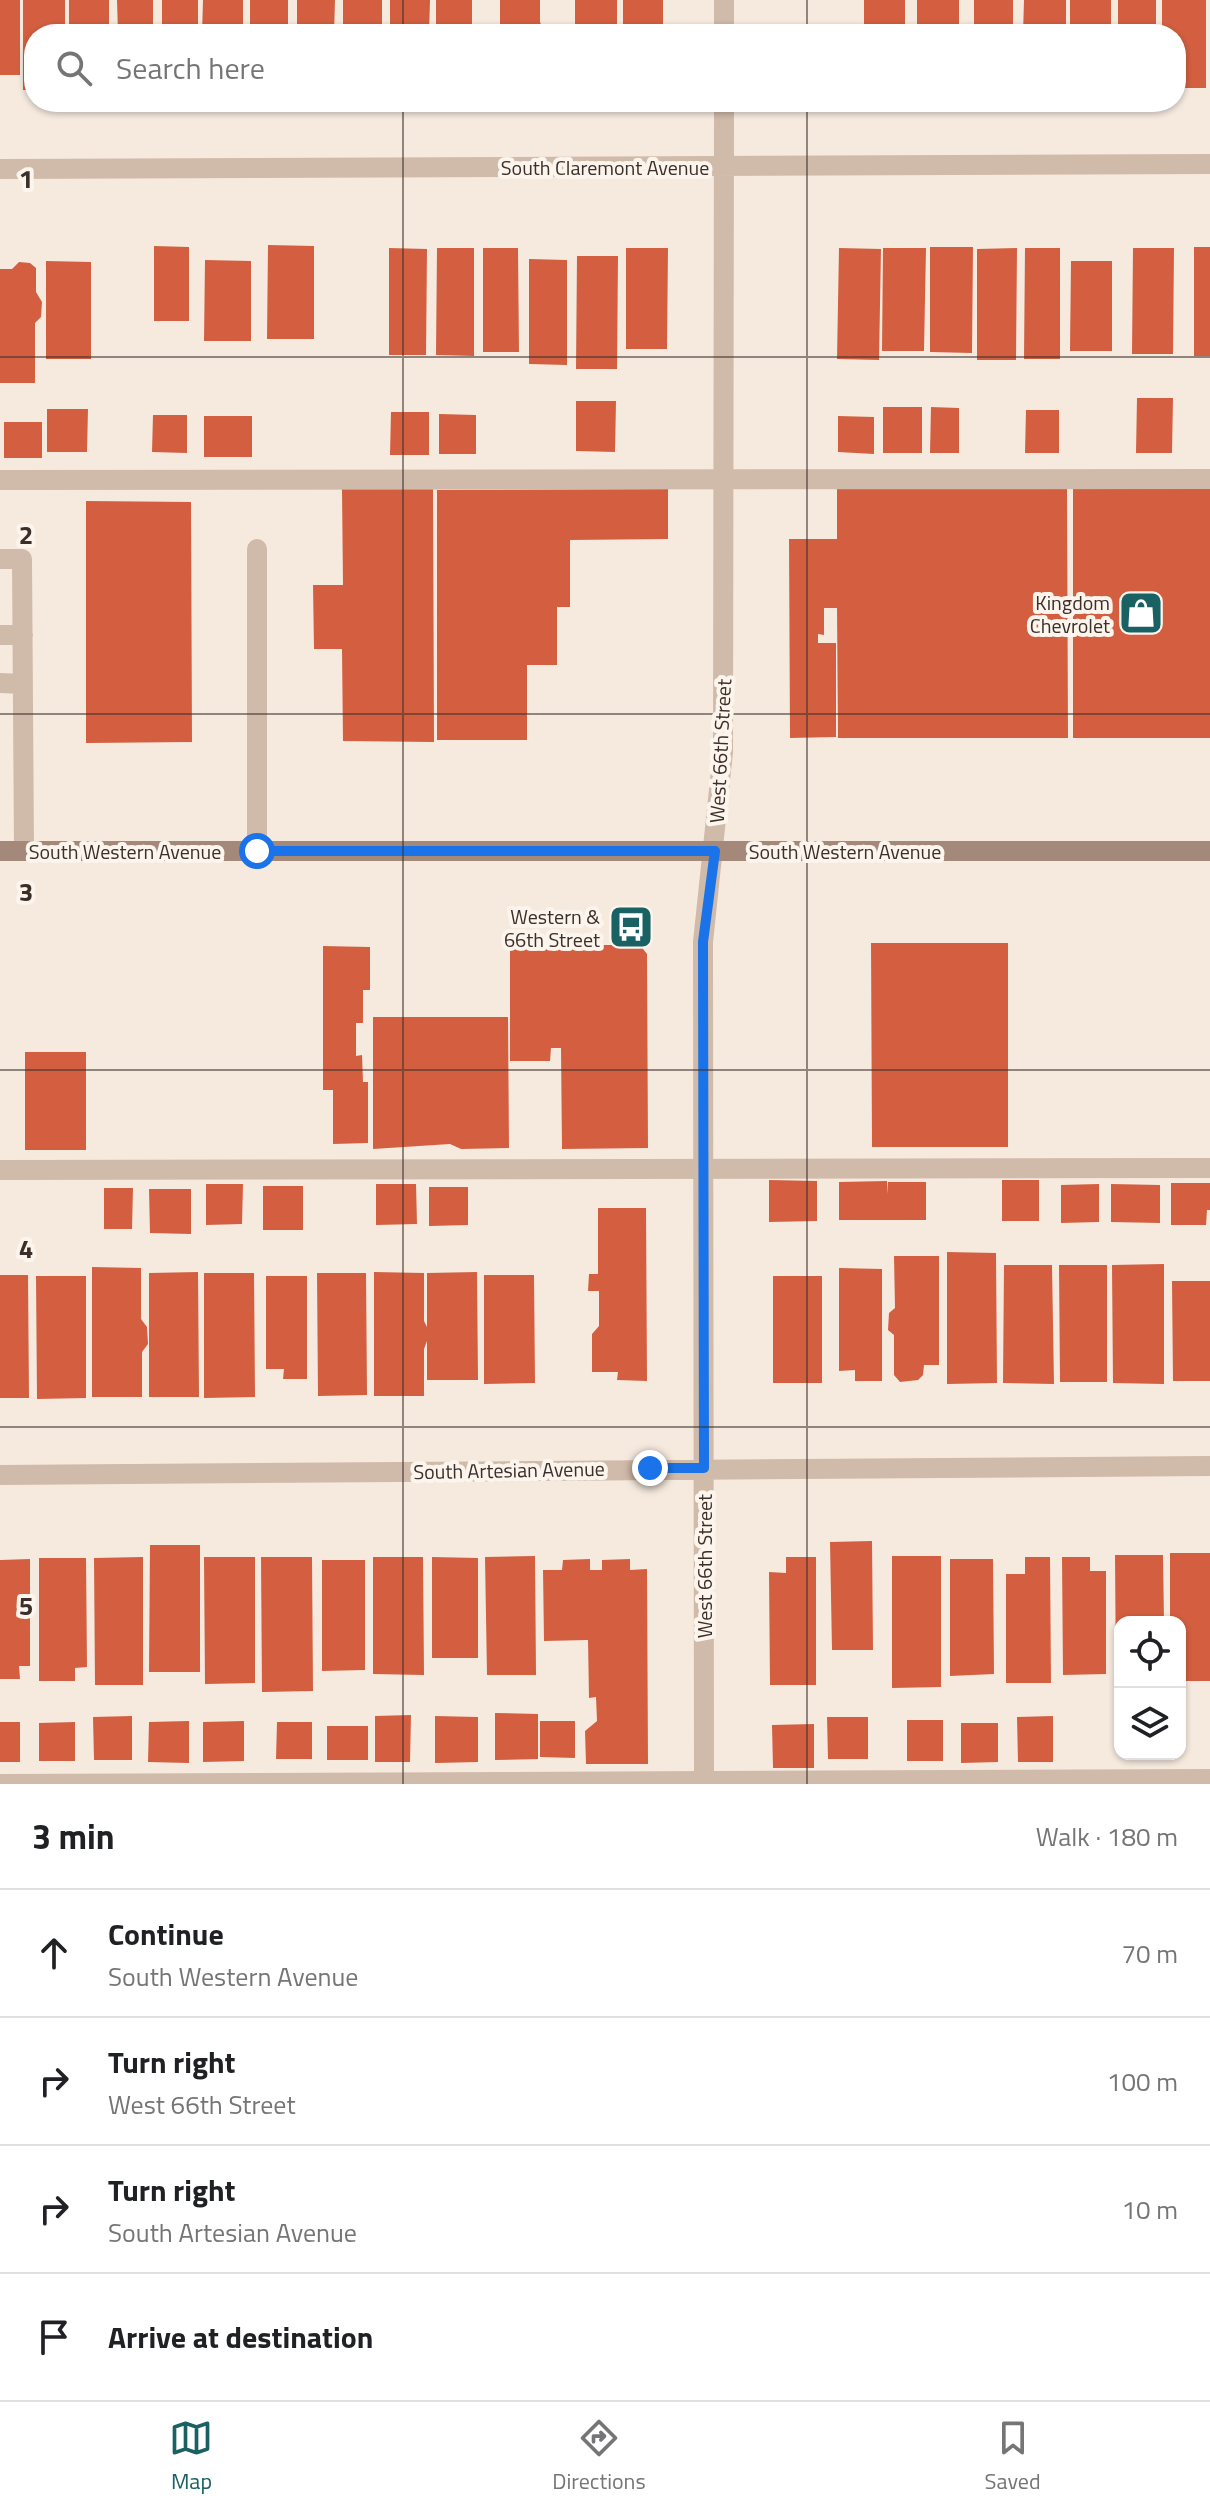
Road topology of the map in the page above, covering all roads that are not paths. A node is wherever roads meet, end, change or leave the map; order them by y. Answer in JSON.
{"nodes":[{"id":1,"x":724,"y":0,"type":"edge"},
{"id":2,"x":724,"y":24,"type":"edge"},
{"id":3,"x":724,"y":112,"type":"edge"},
{"id":4,"x":1210,"y":164,"type":"edge"},
{"id":5,"x":725,"y":166,"type":"junction"},
{"id":6,"x":0,"y":169,"type":"edge"},
{"id":7,"x":725,"y":479,"type":"junction"},
{"id":8,"x":1210,"y":479,"type":"edge"},
{"id":9,"x":0,"y":480,"type":"edge"},
{"id":10,"x":257,"y":549,"type":"dead end"},
{"id":11,"x":0,"y":559,"type":"edge"},
{"id":12,"x":0,"y":635,"type":"edge"},
{"id":13,"x":23,"y":635,"type":"junction"},
{"id":14,"x":0,"y":683,"type":"edge"},
{"id":15,"x":23,"y":684,"type":"junction"},
{"id":16,"x":0,"y":851,"type":"edge"},
{"id":17,"x":24,"y":851,"type":"junction"},
{"id":18,"x":257,"y":851,"type":"junction"},
{"id":19,"x":715,"y":851,"type":"junction"},
{"id":20,"x":1210,"y":851,"type":"edge"},
{"id":21,"x":1210,"y":1168,"type":"edge"},
{"id":22,"x":0,"y":1170,"type":"edge"},
{"id":23,"x":703,"y":1170,"type":"junction"},
{"id":24,"x":1210,"y":1466,"type":"edge"},
{"id":25,"x":704,"y":1468,"type":"junction"},
{"id":26,"x":0,"y":1475,"type":"edge"},
{"id":27,"x":1210,"y":1779,"type":"edge"},
{"id":28,"x":704,"y":1783,"type":"edge"},
{"id":29,"x":0,"y":1784,"type":"edge"}],
"edges":[{"from":1,"to":2,"type":"street"},
{"from":3,"to":5,"type":"street","name":"West 66th Street"},
{"from":4,"to":5,"type":"street","name":"South Claremont Avenue"},
{"from":5,"to":6,"type":"street","name":"South Claremont Avenue"},
{"from":5,"to":7,"type":"street","name":"West 66th Street"},
{"from":7,"to":8,"type":"street"},
{"from":7,"to":9,"type":"street"},
{"from":7,"to":19,"type":"street","name":"West 66th Street"},
{"from":10,"to":18,"type":"street"},
{"from":11,"to":13,"type":"street"},
{"from":12,"to":13,"type":"street"},
{"from":13,"to":15,"type":"street"},
{"from":14,"to":15,"type":"street"},
{"from":15,"to":17,"type":"street"},
{"from":16,"to":17,"type":"main road","name":"South Western Avenue"},
{"from":17,"to":18,"type":"main road","name":"South Western Avenue"},
{"from":18,"to":19,"type":"main road","name":"South Western Avenue"},
{"from":19,"to":20,"type":"main road","name":"South Western Avenue"},
{"from":19,"to":23,"type":"street","name":"West 66th Street"},
{"from":21,"to":23,"type":"street"},
{"from":22,"to":23,"type":"street"},
{"from":23,"to":25,"type":"street","name":"West 66th Street"},
{"from":24,"to":25,"type":"street","name":"South Artesian Avenue"},
{"from":25,"to":26,"type":"street","name":"South Artesian Avenue"},
{"from":25,"to":28,"type":"street","name":"West 66th Street"},
{"from":27,"to":28,"type":"street"},
{"from":28,"to":29,"type":"street"}]}
